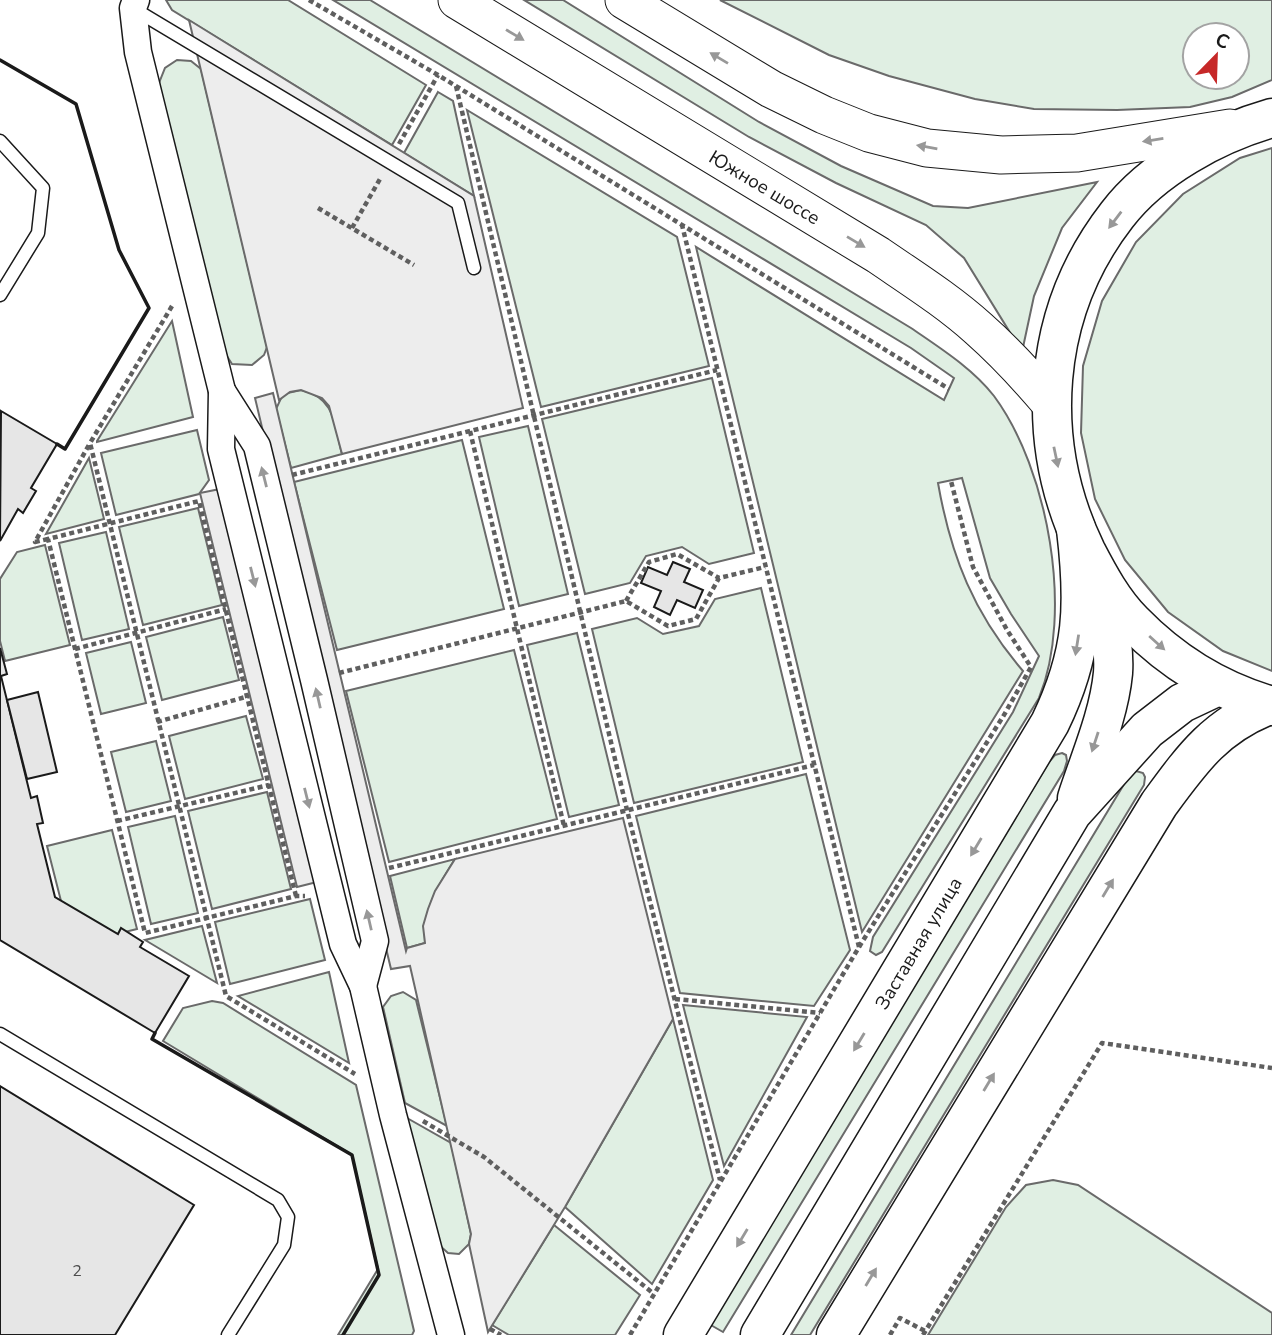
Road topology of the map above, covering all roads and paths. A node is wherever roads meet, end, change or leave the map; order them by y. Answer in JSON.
{"nodes":[{"id":1,"x":309,"y":0,"type":"edge"},
{"id":2,"x":457,"y":0,"type":"edge"},
{"id":3,"x":624,"y":0,"type":"edge"},
{"id":4,"x":134,"y":4,"type":"edge"},
{"id":5,"x":456,"y":86,"type":"junction"},
{"id":6,"x":1258,"y":122,"type":"edge"},
{"id":7,"x":0,"y":141,"type":"edge"},
{"id":8,"x":318,"y":208,"type":"dead end"},
{"id":9,"x":682,"y":225,"type":"junction"},
{"id":10,"x":414,"y":265,"type":"dead end"},
{"id":11,"x":474,"y":268,"type":"dead end"},
{"id":12,"x":0,"y":295,"type":"edge"},
{"id":13,"x":172,"y":306,"type":"dead end"},
{"id":14,"x":717,"y":370,"type":"junction"},
{"id":15,"x":949,"y":389,"type":"dead end"},
{"id":16,"x":222,"y":391,"type":"junction"},
{"id":17,"x":1050,"y":403,"type":"junction"},
{"id":18,"x":534,"y":415,"type":"junction"},
{"id":19,"x":470,"y":430,"type":"junction"},
{"id":20,"x":90,"y":443,"type":"junction"},
{"id":21,"x":292,"y":475,"type":"dead end"},
{"id":22,"x":951,"y":481,"type":"dead end"},
{"id":23,"x":110,"y":523,"type":"junction"},
{"id":24,"x":1076,"y":529,"type":"junction"},
{"id":25,"x":48,"y":539,"type":"junction"},
{"id":26,"x":765,"y":567,"type":"junction"},
{"id":27,"x":719,"y":578,"type":"junction"},
{"id":28,"x":1100,"y":579,"type":"junction"},
{"id":29,"x":626,"y":601,"type":"junction"},
{"id":30,"x":226,"y":609,"type":"junction"},
{"id":31,"x":580,"y":612,"type":"junction"},
{"id":32,"x":516,"y":628,"type":"junction"},
{"id":33,"x":138,"y":632,"type":"junction"},
{"id":34,"x":75,"y":649,"type":"junction"},
{"id":35,"x":314,"y":680,"type":"junction"},
{"id":36,"x":1218,"y":686,"type":"junction"},
{"id":37,"x":280,"y":688,"type":"junction"},
{"id":38,"x":247,"y":697,"type":"junction"},
{"id":39,"x":1271,"y":706,"type":"edge"},
{"id":40,"x":157,"y":722,"type":"junction"},
{"id":41,"x":814,"y":765,"type":"junction"},
{"id":42,"x":269,"y":785,"type":"junction"},
{"id":43,"x":178,"y":807,"type":"junction"},
{"id":44,"x":627,"y":810,"type":"junction"},
{"id":45,"x":1072,"y":813,"type":"junction"},
{"id":46,"x":117,"y":821,"type":"junction"},
{"id":47,"x":564,"y":826,"type":"junction"},
{"id":48,"x":389,"y":868,"type":"dead end"},
{"id":49,"x":206,"y":917,"type":"junction"},
{"id":50,"x":859,"y":947,"type":"junction"},
{"id":51,"x":363,"y":986,"type":"junction"},
{"id":52,"x":675,"y":999,"type":"junction"},
{"id":53,"x":820,"y":1013,"type":"junction"},
{"id":54,"x":0,"y":1034,"type":"edge"},
{"id":55,"x":1272,"y":1068,"type":"edge"},
{"id":56,"x":359,"y":1077,"type":"dead end"},
{"id":57,"x":417,"y":1118,"type":"dead end"},
{"id":58,"x":721,"y":1182,"type":"junction"},
{"id":59,"x":654,"y":1294,"type":"junction"},
{"id":60,"x":490,"y":1329,"type":"dead end"},
{"id":61,"x":924,"y":1333,"type":"edge"},
{"id":62,"x":228,"y":1335,"type":"edge"},
{"id":63,"x":451,"y":1335,"type":"edge"},
{"id":64,"x":501,"y":1335,"type":"edge"},
{"id":65,"x":630,"y":1335,"type":"edge"},
{"id":66,"x":683,"y":1335,"type":"edge"},
{"id":67,"x":760,"y":1335,"type":"edge"},
{"id":68,"x":836,"y":1335,"type":"edge"},
{"id":69,"x":890,"y":1335,"type":"edge"}],
"edges":[{"from":1,"to":5,"type":"path"},
{"from":2,"to":17,"type":"main road","name":"Южное шоссе","one_way":true},
{"from":6,"to":3,"type":"main road","one_way":true},
{"from":4,"to":11,"type":"lane"},
{"from":4,"to":16,"type":"street"},
{"from":5,"to":9,"type":"path"},
{"from":5,"to":18,"type":"path"},
{"from":6,"to":17,"type":"main road","one_way":true},
{"from":7,"to":12,"type":"lane"},
{"from":8,"to":10,"type":"path"},
{"from":9,"to":14,"type":"path"},
{"from":9,"to":15,"type":"path"},
{"from":13,"to":20,"type":"path"},
{"from":14,"to":18,"type":"path"},
{"from":14,"to":26,"type":"path"},
{"from":35,"to":16,"type":"street","one_way":true},
{"from":16,"to":37,"type":"street","one_way":true},
{"from":17,"to":24,"type":"main road","one_way":true},
{"from":18,"to":19,"type":"path"},
{"from":18,"to":31,"type":"path"},
{"from":19,"to":21,"type":"path"},
{"from":19,"to":32,"type":"path"},
{"from":20,"to":23,"type":"path"},
{"from":20,"to":25,"type":"path"},
{"from":22,"to":50,"type":"path"},
{"from":23,"to":25,"type":"path"},
{"from":23,"to":30,"type":"path"},
{"from":23,"to":33,"type":"path"},
{"from":24,"to":28,"type":"main road"},
{"from":24,"to":66,"type":"main road","name":"Заставная улица","one_way":true},
{"from":25,"to":34,"type":"path"},
{"from":26,"to":27,"type":"path"},
{"from":26,"to":41,"type":"path"},
{"from":27,"to":29,"type":"path"},
{"from":27,"to":29,"type":"path"},
{"from":28,"to":36,"type":"main road","one_way":true},
{"from":28,"to":45,"type":"main road","one_way":true},
{"from":29,"to":31,"type":"path"},
{"from":30,"to":33,"type":"path"},
{"from":30,"to":38,"type":"path"},
{"from":31,"to":32,"type":"path"},
{"from":31,"to":44,"type":"path"},
{"from":32,"to":35,"type":"path"},
{"from":32,"to":47,"type":"path"},
{"from":33,"to":34,"type":"path"},
{"from":33,"to":40,"type":"path"},
{"from":34,"to":46,"type":"path"},
{"from":51,"to":35,"type":"street","one_way":true},
{"from":36,"to":39,"type":"main road"},
{"from":36,"to":45,"type":"main road"},
{"from":37,"to":38,"type":"path"},
{"from":37,"to":51,"type":"street","one_way":true},
{"from":38,"to":40,"type":"path"},
{"from":38,"to":42,"type":"path"},
{"from":68,"to":39,"type":"main road","one_way":true},
{"from":40,"to":43,"type":"path"},
{"from":41,"to":44,"type":"path"},
{"from":41,"to":50,"type":"path"},
{"from":42,"to":43,"type":"path"},
{"from":42,"to":49,"type":"path"},
{"from":43,"to":46,"type":"path"},
{"from":43,"to":49,"type":"path"},
{"from":44,"to":47,"type":"path"},
{"from":44,"to":52,"type":"path"},
{"from":45,"to":67,"type":"main road"},
{"from":46,"to":49,"type":"path"},
{"from":47,"to":48,"type":"path"},
{"from":49,"to":56,"type":"path"},
{"from":50,"to":53,"type":"path"},
{"from":51,"to":63,"type":"street"},
{"from":52,"to":53,"type":"path"},
{"from":52,"to":58,"type":"path"},
{"from":53,"to":58,"type":"path"},
{"from":54,"to":62,"type":"lane"},
{"from":55,"to":61,"type":"path"},
{"from":57,"to":59,"type":"path"},
{"from":58,"to":59,"type":"path"},
{"from":59,"to":65,"type":"path"},
{"from":60,"to":64,"type":"path"},
{"from":61,"to":69,"type":"path"}]}
